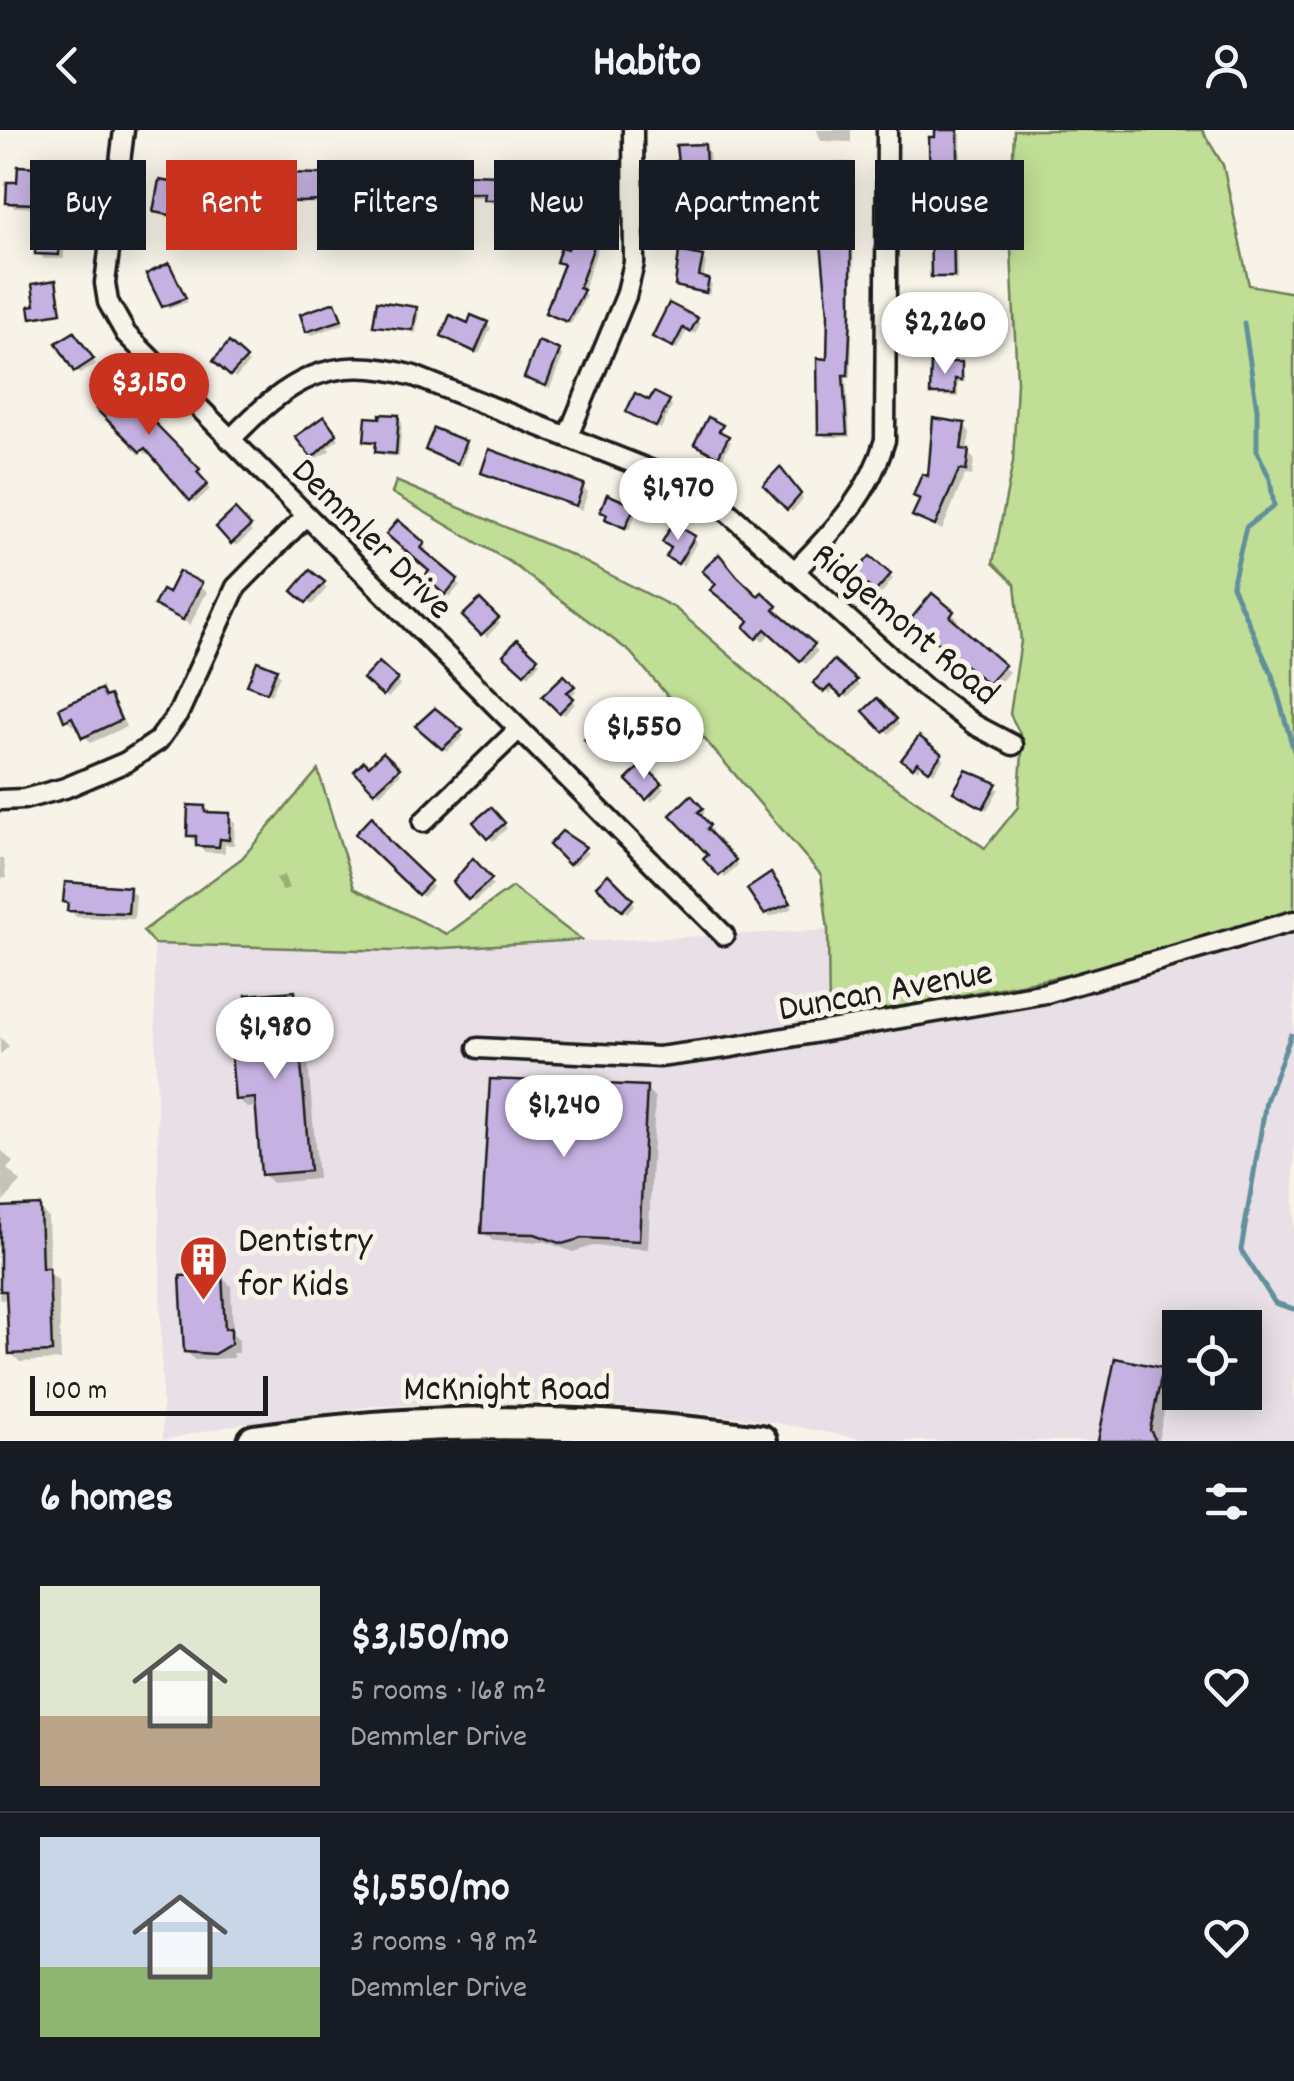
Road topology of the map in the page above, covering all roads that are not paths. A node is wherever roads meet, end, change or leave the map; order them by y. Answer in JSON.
{"nodes":[{"id":1,"x":124,"y":130,"type":"edge"},
{"id":2,"x":633,"y":130,"type":"edge"},
{"id":3,"x":887,"y":130,"type":"edge"},
{"id":4,"x":568,"y":436,"type":"junction"},
{"id":5,"x":230,"y":440,"type":"junction"},
{"id":6,"x":306,"y":516,"type":"junction"},
{"id":7,"x":794,"y":572,"type":"junction"},
{"id":8,"x":519,"y":729,"type":"junction"},
{"id":9,"x":1013,"y":745,"type":"dead end"},
{"id":10,"x":0,"y":800,"type":"edge"},
{"id":11,"x":424,"y":822,"type":"dead end"},
{"id":12,"x":1294,"y":921,"type":"edge"},
{"id":13,"x":724,"y":934,"type":"dead end"},
{"id":14,"x":478,"y":1048,"type":"dead end"},
{"id":15,"x":254,"y":1441,"type":"edge"},
{"id":16,"x":761,"y":1441,"type":"edge"}],
"edges":[{"from":1,"to":5,"type":"street","name":"Demmler Drive"},
{"from":2,"to":4,"type":"street"},
{"from":3,"to":7,"type":"street"},
{"from":4,"to":5,"type":"street","name":"Ridgemont Road"},
{"from":4,"to":7,"type":"street","name":"Ridgemont Road"},
{"from":5,"to":6,"type":"street","name":"Demmler Drive"},
{"from":6,"to":8,"type":"street","name":"Demmler Drive"},
{"from":6,"to":10,"type":"street"},
{"from":7,"to":9,"type":"street","name":"Ridgemont Road"},
{"from":8,"to":11,"type":"street"},
{"from":8,"to":13,"type":"street","name":"Demmler Drive"},
{"from":12,"to":14,"type":"street","name":"Duncan Avenue"},
{"from":15,"to":16,"type":"highway","name":"McKnight Road"}]}
